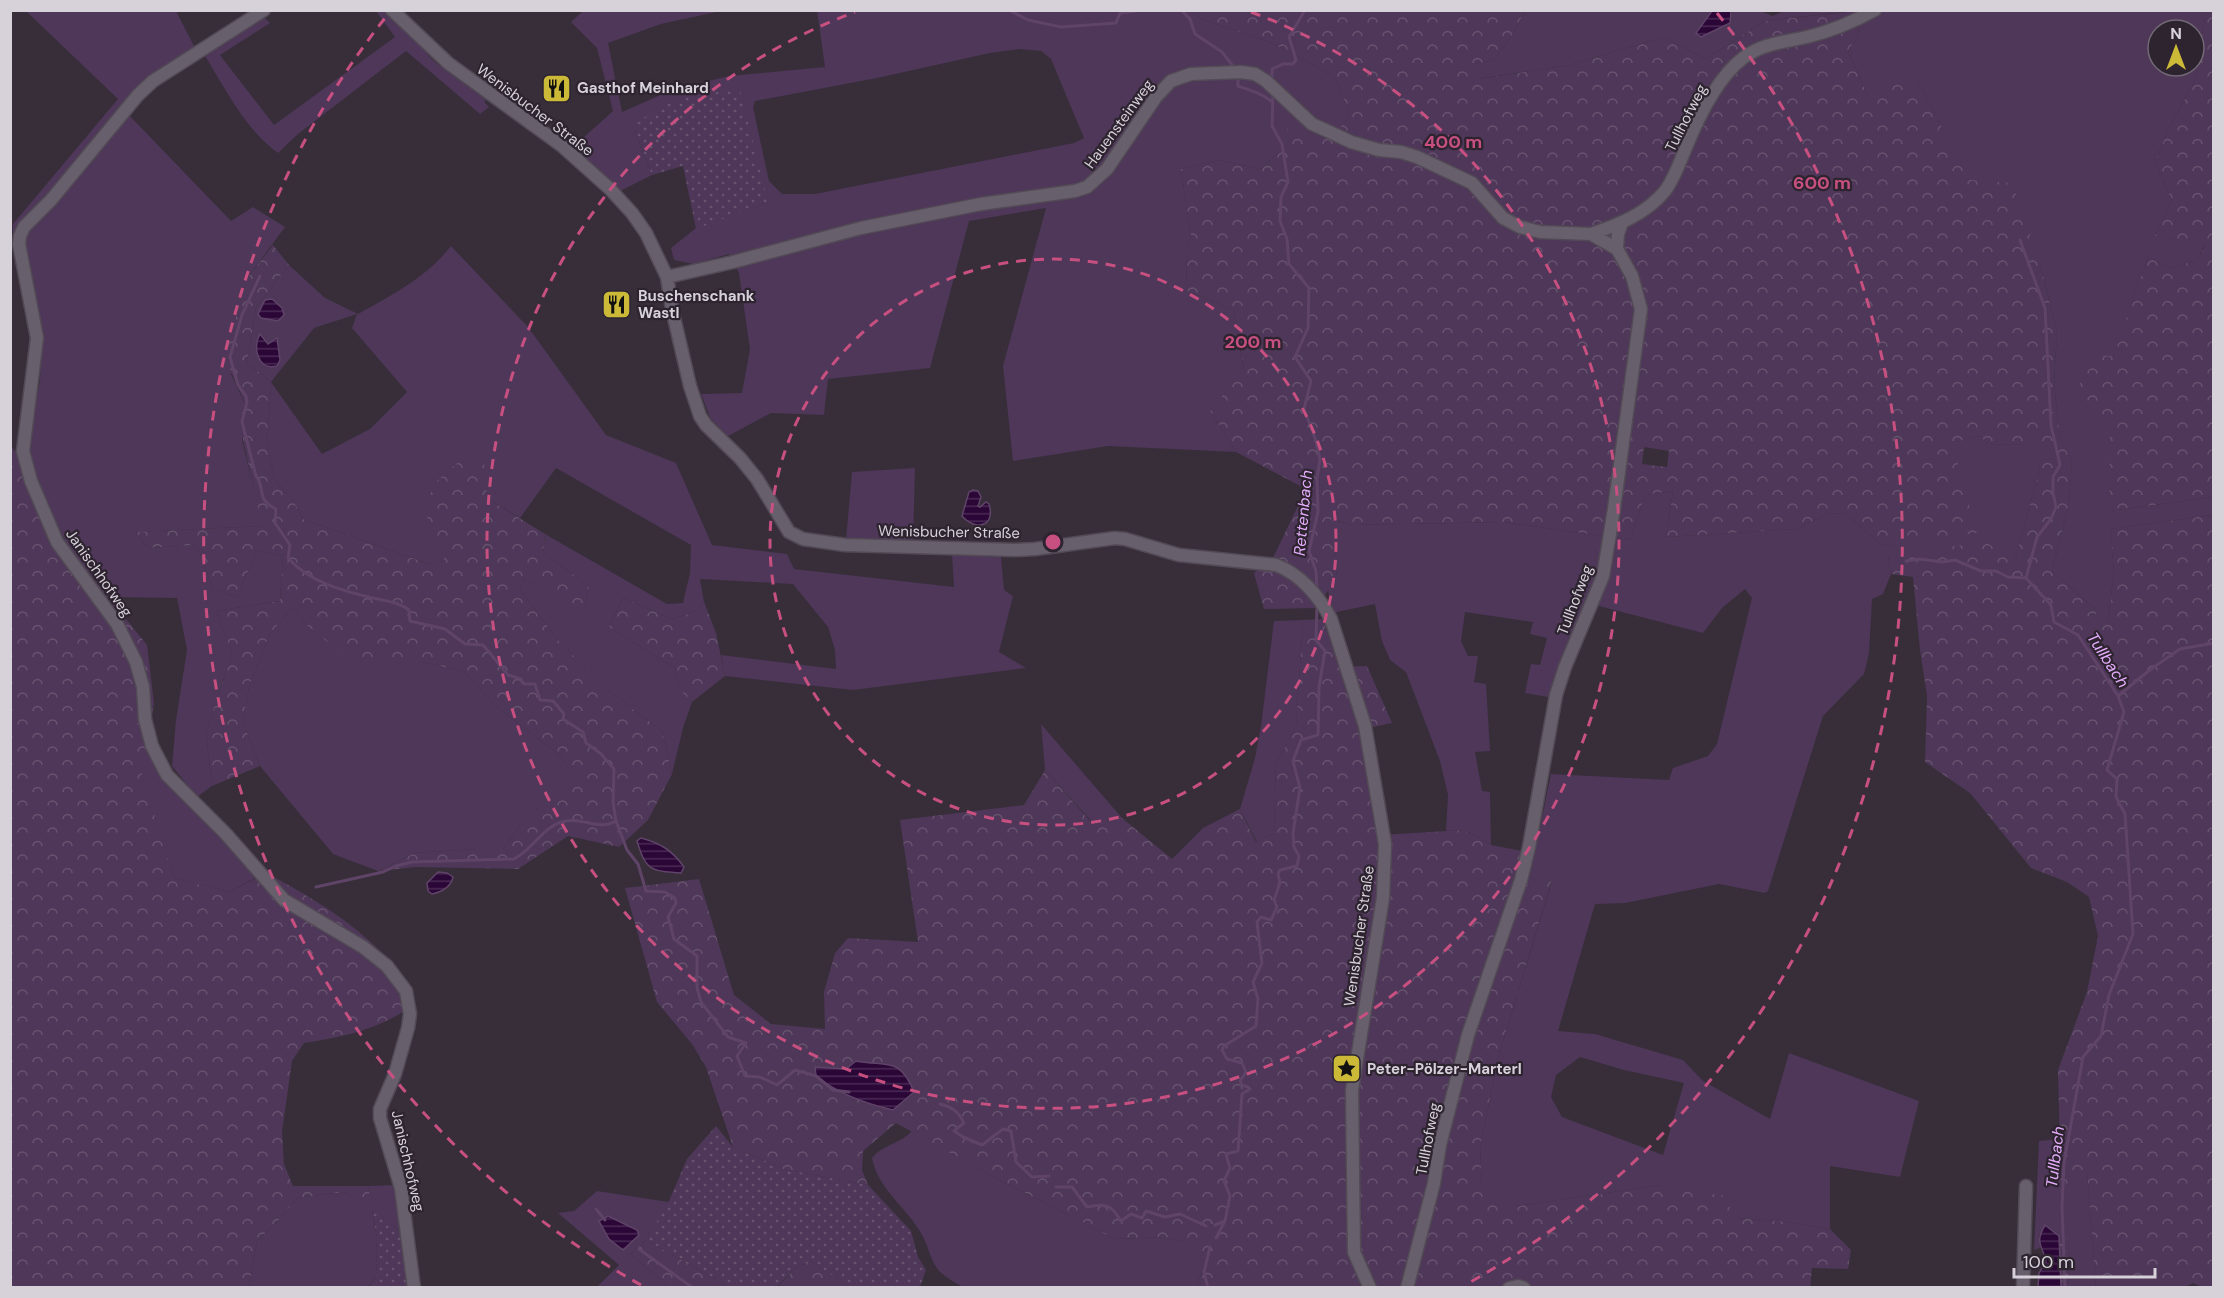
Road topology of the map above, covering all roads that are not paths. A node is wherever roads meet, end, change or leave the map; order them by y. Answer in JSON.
{"nodes":[{"id":1,"x":264,"y":10,"type":"edge"},
{"id":2,"x":392,"y":10,"type":"edge"},
{"id":3,"x":1875,"y":10,"type":"edge"},
{"id":4,"x":1623,"y":223,"type":"junction"},
{"id":5,"x":1591,"y":234,"type":"junction"},
{"id":6,"x":1617,"y":249,"type":"junction"},
{"id":7,"x":667,"y":277,"type":"junction"},
{"id":8,"x":2026,"y":1186,"type":"dead end"},
{"id":9,"x":414,"y":1287,"type":"edge"},
{"id":10,"x":1370,"y":1287,"type":"edge"},
{"id":11,"x":1407,"y":1287,"type":"edge"},
{"id":12,"x":1509,"y":1287,"type":"edge"},
{"id":13,"x":1524,"y":1287,"type":"edge"},
{"id":14,"x":2024,"y":1287,"type":"edge"}],
"edges":[{"from":1,"to":9,"type":"street","name":"Janischhofweg"},
{"from":2,"to":7,"type":"street","name":"Wenisbucher Straße"},
{"from":3,"to":4,"type":"street","name":"Tullhofweg"},
{"from":4,"to":5,"type":"street","name":"Hauensteinweg"},
{"from":4,"to":6,"type":"street"},
{"from":5,"to":6,"type":"street","name":"Hauensteinweg"},
{"from":5,"to":7,"type":"street","name":"Hauensteinweg"},
{"from":6,"to":11,"type":"street","name":"Tullhofweg"},
{"from":7,"to":10,"type":"street","name":"Wenisbucher Straße"},
{"from":8,"to":14,"type":"street"},
{"from":12,"to":13,"type":"street"}]}
